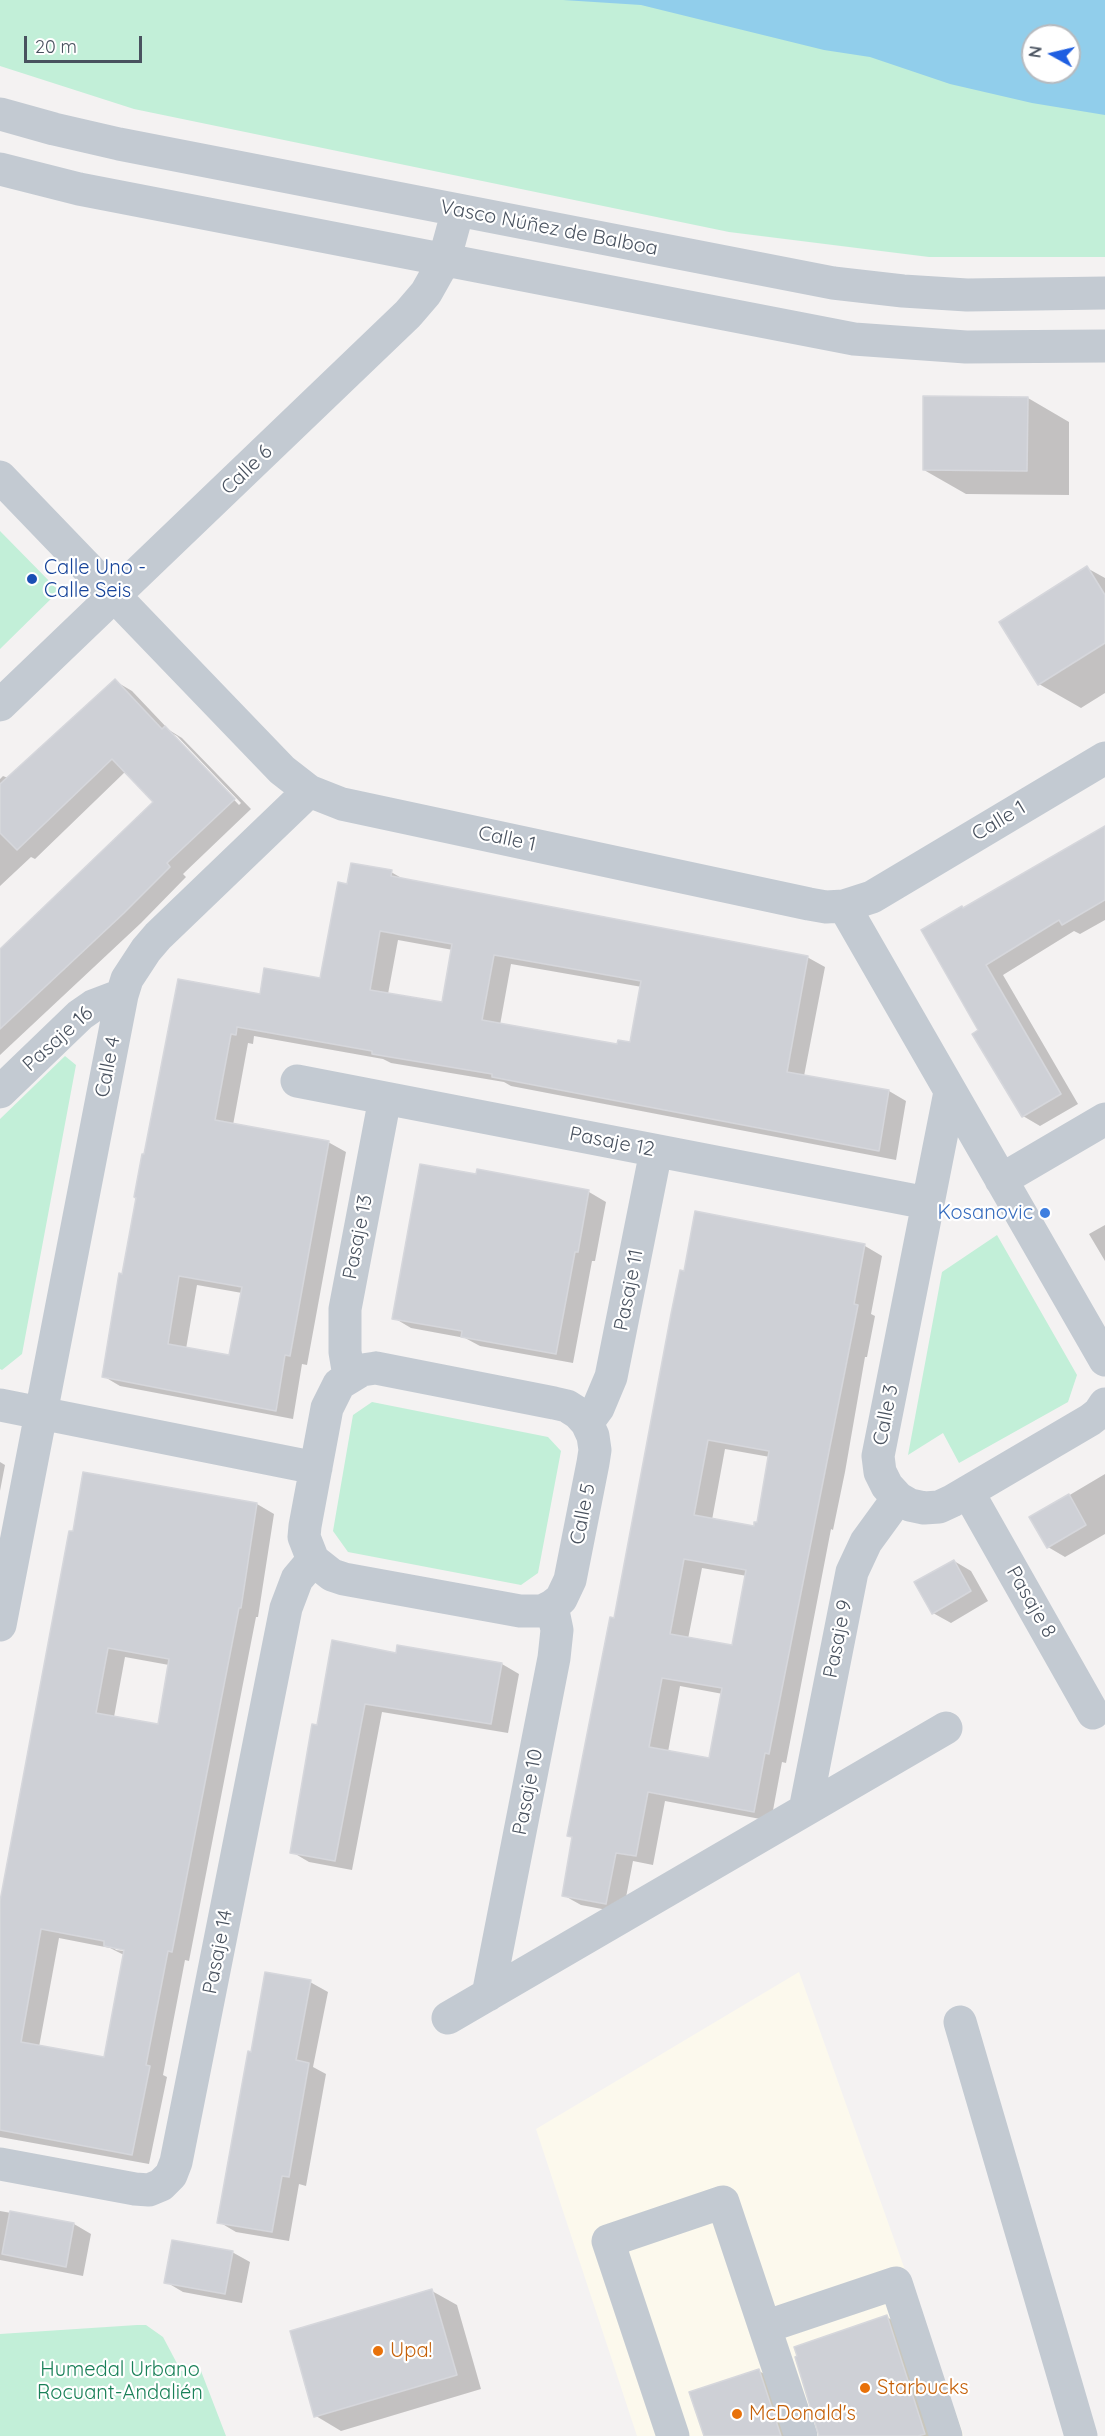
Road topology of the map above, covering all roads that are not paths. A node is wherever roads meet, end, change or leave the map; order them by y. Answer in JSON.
{"nodes":[{"id":1,"x":0,"y":114,"type":"edge"},
{"id":2,"x":0,"y":169,"type":"edge"},
{"id":3,"x":458,"y":210,"type":"junction"},
{"id":4,"x":444,"y":261,"type":"junction"},
{"id":5,"x":1105,"y":293,"type":"edge"},
{"id":6,"x":1105,"y":346,"type":"edge"},
{"id":7,"x":0,"y":477,"type":"edge"},
{"id":8,"x":114,"y":596,"type":"junction"},
{"id":9,"x":0,"y":705,"type":"edge"},
{"id":10,"x":1105,"y":758,"type":"edge"},
{"id":11,"x":309,"y":791,"type":"junction"},
{"id":12,"x":843,"y":906,"type":"junction"},
{"id":13,"x":122,"y":995,"type":"junction"},
{"id":14,"x":297,"y":1081,"type":"dead end"},
{"id":15,"x":0,"y":1092,"type":"edge"},
{"id":16,"x":950,"y":1092,"type":"junction"},
{"id":17,"x":385,"y":1098,"type":"junction"},
{"id":18,"x":1105,"y":1119,"type":"edge"},
{"id":19,"x":656,"y":1151,"type":"junction"},
{"id":20,"x":1001,"y":1180,"type":"junction"},
{"id":21,"x":927,"y":1203,"type":"junction"},
{"id":22,"x":1105,"y":1360,"type":"edge"},
{"id":23,"x":349,"y":1376,"type":"junction"},
{"id":24,"x":1105,"y":1404,"type":"edge"},
{"id":25,"x":0,"y":1405,"type":"edge"},
{"id":26,"x":40,"y":1413,"type":"junction"},
{"id":27,"x":587,"y":1423,"type":"junction"},
{"id":28,"x":316,"y":1468,"type":"junction"},
{"id":29,"x":968,"y":1492,"type":"junction"},
{"id":30,"x":898,"y":1498,"type":"junction"},
{"id":31,"x":313,"y":1560,"type":"junction"},
{"id":32,"x":552,"y":1606,"type":"junction"},
{"id":33,"x":0,"y":1624,"type":"edge"},
{"id":34,"x":1093,"y":1713,"type":"dead end"},
{"id":35,"x":946,"y":1728,"type":"dead end"},
{"id":36,"x":806,"y":1801,"type":"junction"},
{"id":37,"x":490,"y":1986,"type":"junction"},
{"id":38,"x":448,"y":2018,"type":"dead end"},
{"id":39,"x":960,"y":2022,"type":"dead end"},
{"id":40,"x":0,"y":2164,"type":"edge"},
{"id":41,"x":765,"y":2327,"type":"junction"},
{"id":42,"x":673,"y":2436,"type":"edge"},
{"id":43,"x":801,"y":2436,"type":"edge"},
{"id":44,"x":946,"y":2436,"type":"edge"},
{"id":45,"x":1081,"y":2436,"type":"edge"}],
"edges":[{"from":1,"to":3,"type":"street","name":"Vasco Núñez de Balboa"},
{"from":2,"to":4,"type":"street"},
{"from":3,"to":4,"type":"street","name":"Calle 6"},
{"from":3,"to":5,"type":"street","name":"Vasco Núñez de Balboa"},
{"from":4,"to":6,"type":"street"},
{"from":4,"to":8,"type":"street","name":"Calle 6"},
{"from":7,"to":8,"type":"street","name":"Calle 1"},
{"from":8,"to":9,"type":"street","name":"Calle 6"},
{"from":8,"to":11,"type":"street","name":"Calle 1"},
{"from":10,"to":12,"type":"street","name":"Calle 1"},
{"from":11,"to":12,"type":"street","name":"Calle 1"},
{"from":11,"to":13,"type":"street","name":"Calle 4"},
{"from":12,"to":16,"type":"street"},
{"from":13,"to":15,"type":"street","name":"Pasaje 16"},
{"from":13,"to":26,"type":"street","name":"Calle 4"},
{"from":14,"to":17,"type":"street","name":"Pasaje 12"},
{"from":16,"to":20,"type":"street"},
{"from":16,"to":21,"type":"street","name":"Calle 3"},
{"from":17,"to":19,"type":"street","name":"Pasaje 12"},
{"from":17,"to":23,"type":"street","name":"Pasaje 13"},
{"from":18,"to":20,"type":"street"},
{"from":19,"to":21,"type":"street","name":"Pasaje 12"},
{"from":19,"to":27,"type":"street","name":"Pasaje 11"},
{"from":20,"to":22,"type":"street"},
{"from":21,"to":30,"type":"street","name":"Calle 3"},
{"from":23,"to":27,"type":"street"},
{"from":23,"to":28,"type":"street"},
{"from":24,"to":29,"type":"street"},
{"from":25,"to":26,"type":"street"},
{"from":26,"to":28,"type":"street"},
{"from":26,"to":33,"type":"street","name":"Calle 4"},
{"from":27,"to":32,"type":"street","name":"Calle 5"},
{"from":28,"to":31,"type":"street"},
{"from":29,"to":30,"type":"street"},
{"from":29,"to":34,"type":"street","name":"Pasaje 8"},
{"from":30,"to":36,"type":"street","name":"Pasaje 9"},
{"from":31,"to":32,"type":"street"},
{"from":31,"to":40,"type":"street","name":"Pasaje 14"},
{"from":32,"to":37,"type":"street","name":"Pasaje 10"},
{"from":35,"to":36,"type":"street"},
{"from":36,"to":37,"type":"street"},
{"from":37,"to":38,"type":"street"},
{"from":39,"to":45,"type":"street"},
{"from":41,"to":42,"type":"street"},
{"from":41,"to":43,"type":"street"},
{"from":41,"to":44,"type":"street"}]}
